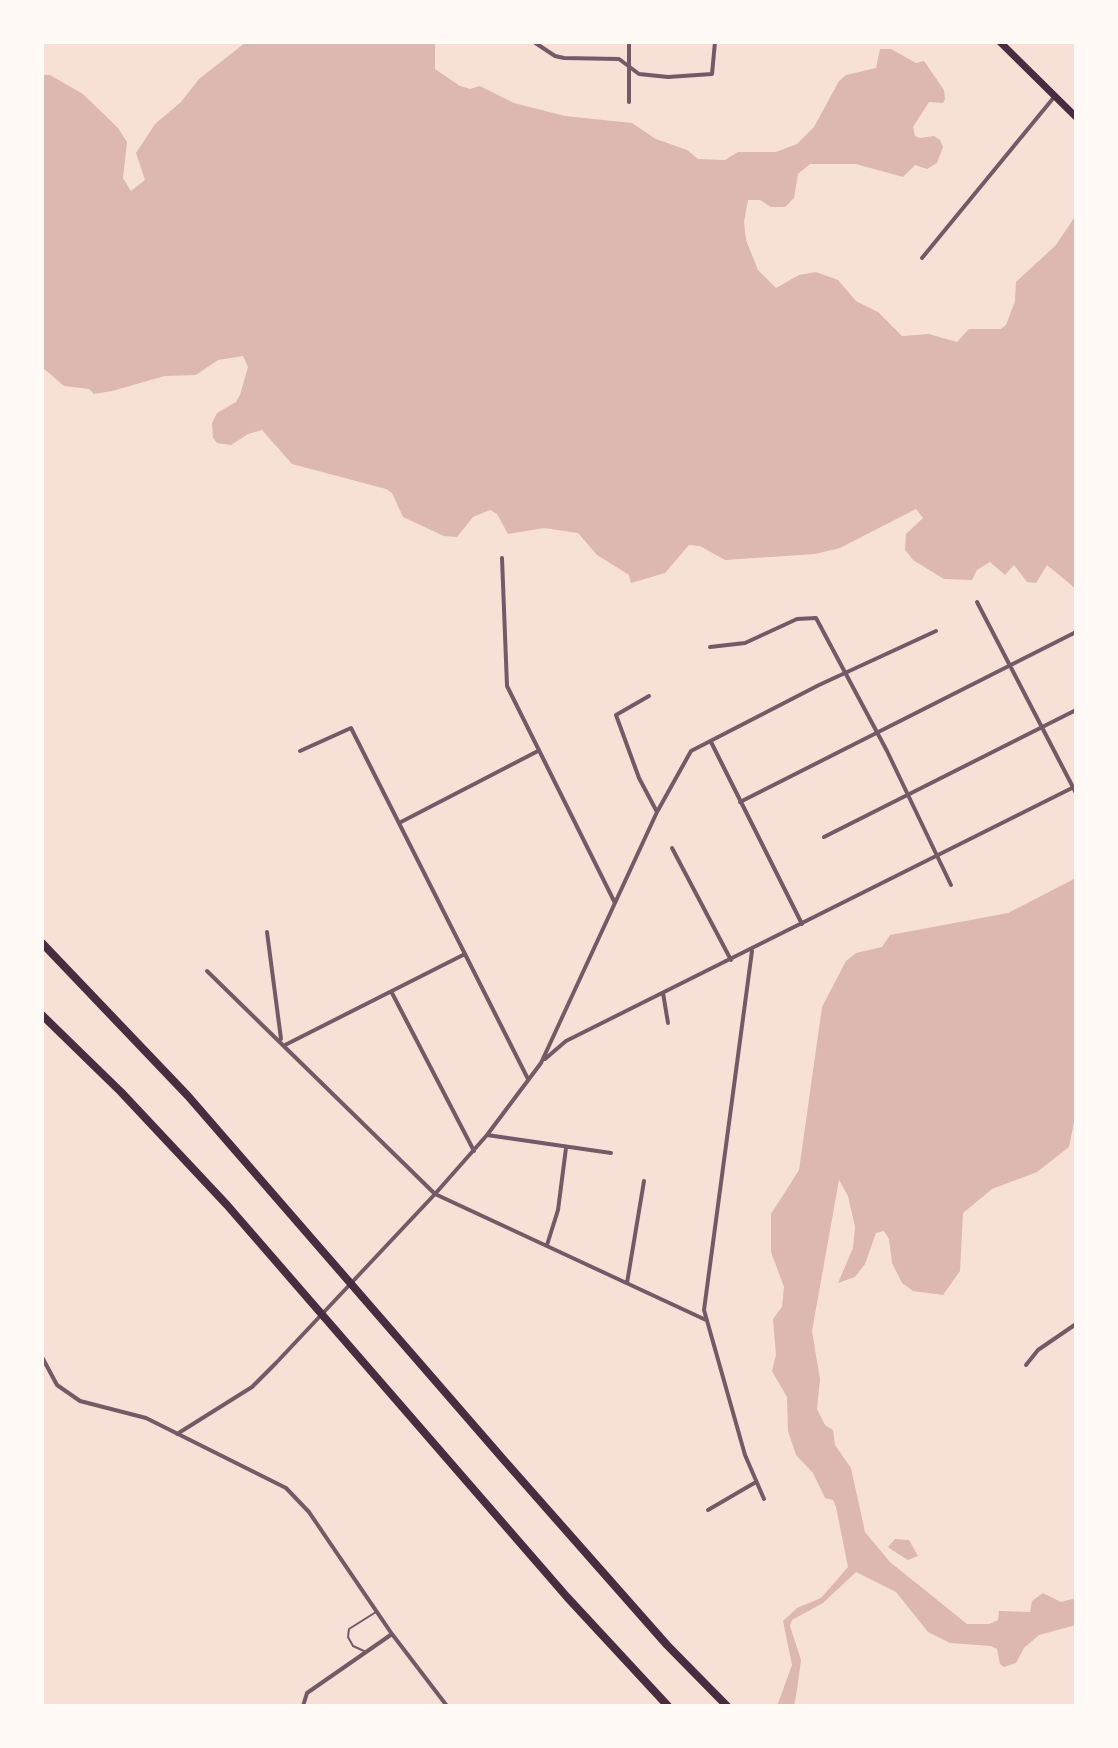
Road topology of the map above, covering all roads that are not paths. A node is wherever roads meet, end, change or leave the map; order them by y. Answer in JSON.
{"nodes":[{"id":1,"x":500,"y":42,"type":"edge"},
{"id":2,"x":629,"y":42,"type":"edge"},
{"id":3,"x":715,"y":42,"type":"edge"},
{"id":4,"x":1000,"y":42,"type":"edge"},
{"id":5,"x":544,"y":45,"type":"edge"},
{"id":6,"x":630,"y":67,"type":"junction"},
{"id":7,"x":1055,"y":96,"type":"junction"},
{"id":8,"x":629,"y":102,"type":"dead end"},
{"id":9,"x":1076,"y":117,"type":"edge"},
{"id":10,"x":922,"y":258,"type":"dead end"},
{"id":11,"x":502,"y":558,"type":"dead end"},
{"id":12,"x":977,"y":602,"type":"dead end"},
{"id":13,"x":936,"y":631,"type":"dead end"},
{"id":14,"x":1076,"y":632,"type":"edge"},
{"id":15,"x":710,"y":647,"type":"dead end"},
{"id":16,"x":1010,"y":665,"type":"junction"},
{"id":17,"x":844,"y":674,"type":"junction"},
{"id":18,"x":649,"y":696,"type":"dead end"},
{"id":19,"x":1076,"y":710,"type":"edge"},
{"id":20,"x":1042,"y":727,"type":"junction"},
{"id":21,"x":876,"y":732,"type":"junction"},
{"id":22,"x":711,"y":742,"type":"junction"},
{"id":23,"x":300,"y":751,"type":"dead end"},
{"id":24,"x":538,"y":751,"type":"junction"},
{"id":25,"x":1075,"y":789,"type":"edge"},
{"id":26,"x":908,"y":794,"type":"junction"},
{"id":27,"x":740,"y":802,"type":"junction"},
{"id":28,"x":657,"y":812,"type":"junction"},
{"id":29,"x":399,"y":823,"type":"junction"},
{"id":30,"x":824,"y":837,"type":"dead end"},
{"id":31,"x":672,"y":848,"type":"dead end"},
{"id":32,"x":937,"y":855,"type":"junction"},
{"id":33,"x":951,"y":885,"type":"dead end"},
{"id":34,"x":615,"y":903,"type":"junction"},
{"id":35,"x":802,"y":924,"type":"junction"},
{"id":36,"x":267,"y":932,"type":"dead end"},
{"id":37,"x":42,"y":943,"type":"edge"},
{"id":38,"x":752,"y":950,"type":"junction"},
{"id":39,"x":463,"y":955,"type":"junction"},
{"id":40,"x":731,"y":960,"type":"junction"},
{"id":41,"x":207,"y":971,"type":"dead end"},
{"id":42,"x":392,"y":993,"type":"junction"},
{"id":43,"x":663,"y":993,"type":"junction"},
{"id":44,"x":42,"y":1015,"type":"edge"},
{"id":45,"x":668,"y":1023,"type":"dead end"},
{"id":46,"x":283,"y":1044,"type":"junction"},
{"id":47,"x":541,"y":1063,"type":"junction"},
{"id":48,"x":528,"y":1079,"type":"junction"},
{"id":49,"x":487,"y":1135,"type":"junction"},
{"id":50,"x":566,"y":1148,"type":"junction"},
{"id":51,"x":474,"y":1151,"type":"junction"},
{"id":52,"x":611,"y":1153,"type":"dead end"},
{"id":53,"x":644,"y":1181,"type":"dead end"},
{"id":54,"x":435,"y":1194,"type":"junction"},
{"id":55,"x":547,"y":1245,"type":"junction"},
{"id":56,"x":627,"y":1283,"type":"junction"},
{"id":57,"x":706,"y":1320,"type":"junction"},
{"id":58,"x":1076,"y":1324,"type":"edge"},
{"id":59,"x":42,"y":1357,"type":"edge"},
{"id":60,"x":1026,"y":1365,"type":"dead end"},
{"id":61,"x":177,"y":1434,"type":"junction"},
{"id":62,"x":756,"y":1482,"type":"junction"},
{"id":63,"x":764,"y":1499,"type":"dead end"},
{"id":64,"x":708,"y":1510,"type":"dead end"},
{"id":65,"x":377,"y":1612,"type":"junction"},
{"id":66,"x":392,"y":1634,"type":"junction"},
{"id":67,"x":364,"y":1651,"type":"junction"},
{"id":68,"x":303,"y":1706,"type":"edge"},
{"id":69,"x":447,"y":1706,"type":"edge"},
{"id":70,"x":668,"y":1706,"type":"edge"},
{"id":71,"x":727,"y":1706,"type":"edge"}],
"edges":[{"from":1,"to":5,"type":"street"},
{"from":2,"to":6,"type":"street"},
{"from":3,"to":6,"type":"street"},
{"from":4,"to":7,"type":"main road"},
{"from":5,"to":6,"type":"street"},
{"from":6,"to":8,"type":"street"},
{"from":7,"to":9,"type":"main road"},
{"from":7,"to":10,"type":"street"},
{"from":11,"to":24,"type":"street"},
{"from":12,"to":16,"type":"street"},
{"from":13,"to":17,"type":"street"},
{"from":14,"to":16,"type":"street"},
{"from":15,"to":17,"type":"street"},
{"from":16,"to":20,"type":"street"},
{"from":16,"to":21,"type":"street"},
{"from":17,"to":21,"type":"street"},
{"from":17,"to":22,"type":"street"},
{"from":18,"to":28,"type":"street"},
{"from":19,"to":20,"type":"street"},
{"from":20,"to":25,"type":"street"},
{"from":20,"to":26,"type":"street"},
{"from":21,"to":26,"type":"street"},
{"from":21,"to":27,"type":"street"},
{"from":22,"to":27,"type":"street"},
{"from":22,"to":28,"type":"street"},
{"from":23,"to":29,"type":"street"},
{"from":24,"to":29,"type":"street"},
{"from":24,"to":34,"type":"street"},
{"from":25,"to":32,"type":"street"},
{"from":26,"to":30,"type":"street"},
{"from":26,"to":32,"type":"street"},
{"from":27,"to":35,"type":"street"},
{"from":28,"to":34,"type":"street"},
{"from":29,"to":39,"type":"street"},
{"from":31,"to":40,"type":"street"},
{"from":32,"to":33,"type":"street"},
{"from":32,"to":35,"type":"street"},
{"from":34,"to":47,"type":"street"},
{"from":35,"to":38,"type":"street"},
{"from":36,"to":46,"type":"street"},
{"from":37,"to":71,"type":"highway"},
{"from":38,"to":40,"type":"street"},
{"from":38,"to":57,"type":"street"},
{"from":39,"to":42,"type":"street"},
{"from":39,"to":48,"type":"street"},
{"from":40,"to":43,"type":"street"},
{"from":41,"to":46,"type":"street"},
{"from":42,"to":46,"type":"street"},
{"from":42,"to":51,"type":"street"},
{"from":43,"to":45,"type":"street"},
{"from":43,"to":47,"type":"street"},
{"from":44,"to":70,"type":"highway"},
{"from":46,"to":54,"type":"street"},
{"from":47,"to":48,"type":"street"},
{"from":48,"to":49,"type":"street"},
{"from":49,"to":50,"type":"street"},
{"from":49,"to":51,"type":"street"},
{"from":50,"to":52,"type":"street"},
{"from":50,"to":55,"type":"street"},
{"from":51,"to":54,"type":"street"},
{"from":53,"to":56,"type":"street"},
{"from":54,"to":55,"type":"street"},
{"from":54,"to":61,"type":"street"},
{"from":55,"to":56,"type":"street"},
{"from":56,"to":57,"type":"street"},
{"from":57,"to":62,"type":"street"},
{"from":58,"to":60,"type":"street"},
{"from":59,"to":61,"type":"street"},
{"from":61,"to":65,"type":"street"},
{"from":62,"to":63,"type":"street"},
{"from":62,"to":64,"type":"street"},
{"from":65,"to":66,"type":"street"},
{"from":65,"to":67,"type":"lane"},
{"from":66,"to":67,"type":"street"},
{"from":66,"to":69,"type":"street"},
{"from":67,"to":68,"type":"street"}]}
